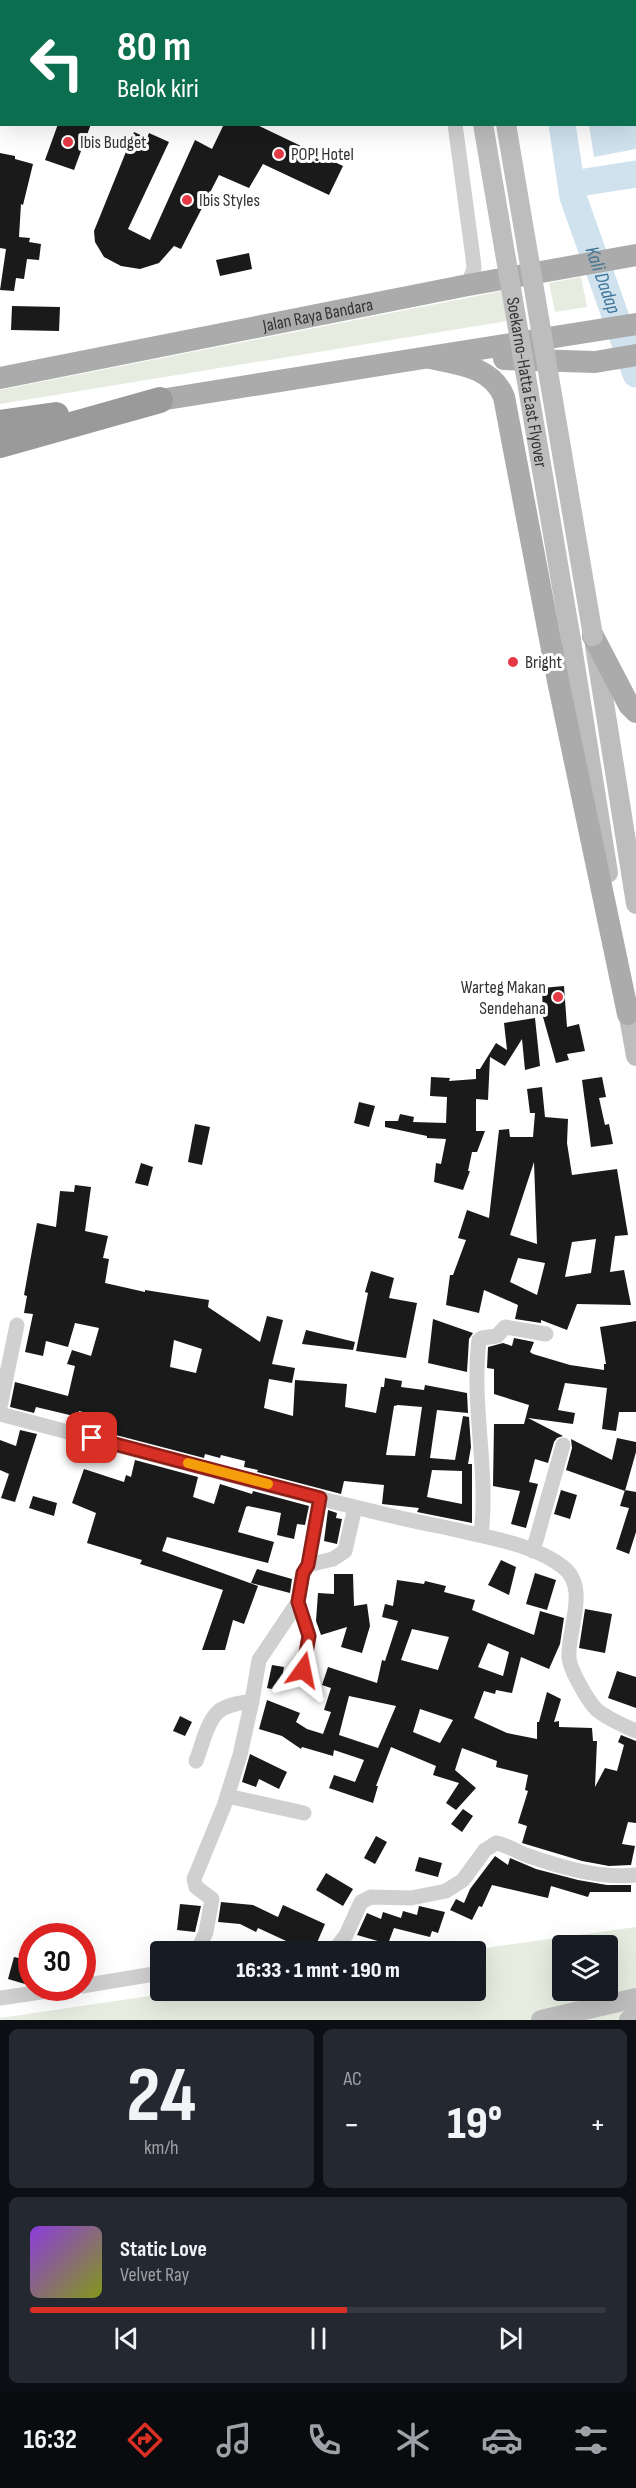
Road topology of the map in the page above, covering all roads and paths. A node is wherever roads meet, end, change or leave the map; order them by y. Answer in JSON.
{"nodes":[{"id":1,"x":455,"y":126,"type":"edge"},
{"id":2,"x":483,"y":126,"type":"edge"},
{"id":3,"x":506,"y":126,"type":"edge"},
{"id":4,"x":633,"y":255,"type":"edge"},
{"id":5,"x":468,"y":285,"type":"junction"},
{"id":6,"x":636,"y":324,"type":"edge"},
{"id":7,"x":473,"y":352,"type":"junction"},
{"id":8,"x":636,"y":355,"type":"edge"},
{"id":9,"x":430,"y":358,"type":"junction"},
{"id":10,"x":0,"y":378,"type":"edge"},
{"id":11,"x":160,"y":400,"type":"junction"},
{"id":12,"x":0,"y":423,"type":"edge"},
{"id":13,"x":0,"y":445,"type":"edge"},
{"id":14,"x":582,"y":638,"type":"junction"},
{"id":15,"x":636,"y":712,"type":"edge"},
{"id":16,"x":636,"y":904,"type":"edge"},
{"id":17,"x":628,"y":1014,"type":"junction"},
{"id":18,"x":636,"y":1056,"type":"edge"},
{"id":19,"x":17,"y":1325,"type":"dead end"},
{"id":20,"x":546,"y":1334,"type":"dead end"},
{"id":21,"x":0,"y":1407,"type":"edge"},
{"id":22,"x":0,"y":1414,"type":"edge"},
{"id":23,"x":563,"y":1445,"type":"dead end"},
{"id":24,"x":320,"y":1498,"type":"junction"},
{"id":25,"x":355,"y":1507,"type":"junction"},
{"id":26,"x":480,"y":1535,"type":"junction"},
{"id":27,"x":533,"y":1551,"type":"junction"},
{"id":28,"x":308,"y":1565,"type":"junction"},
{"id":29,"x":298,"y":1602,"type":"junction"},
{"id":30,"x":303,"y":1670,"type":"dead end"},
{"id":31,"x":252,"y":1701,"type":"junction"},
{"id":32,"x":636,"y":1731,"type":"edge"},
{"id":33,"x":196,"y":1761,"type":"dead end"},
{"id":34,"x":227,"y":1796,"type":"junction"},
{"id":35,"x":304,"y":1813,"type":"dead end"},
{"id":36,"x":636,"y":1875,"type":"edge"},
{"id":37,"x":202,"y":1941,"type":"edge"},
{"id":38,"x":342,"y":1941,"type":"edge"},
{"id":39,"x":150,"y":1975,"type":"edge"},
{"id":40,"x":96,"y":1984,"type":"edge"},
{"id":41,"x":18,"y":1995,"type":"edge"},
{"id":42,"x":0,"y":1998,"type":"edge"},
{"id":43,"x":636,"y":1998,"type":"edge"},
{"id":44,"x":636,"y":2019,"type":"edge"},
{"id":45,"x":541,"y":2020,"type":"edge"},
{"id":46,"x":629,"y":2020,"type":"edge"}],
"edges":[{"from":1,"to":5,"type":"street"},
{"from":2,"to":14,"type":"main road","name":"Soekarno-Hatta East Flyover","bridge":true},
{"from":3,"to":14,"type":"main road","name":"Soekarno-Hatta East Flyover","bridge":true},
{"from":4,"to":5,"type":"main road","name":"Jalan Raya Bandara"},
{"from":5,"to":10,"type":"main road","name":"Jalan Raya Bandara"},
{"from":6,"to":7,"type":"main road"},
{"from":7,"to":8,"type":"main road"},
{"from":7,"to":9,"type":"main road"},
{"from":9,"to":11,"type":"main road"},
{"from":9,"to":17,"type":"main road"},
{"from":11,"to":12,"type":"highway"},
{"from":11,"to":13,"type":"highway"},
{"from":14,"to":15,"type":"main road"},
{"from":14,"to":16,"type":"main road"},
{"from":14,"to":17,"type":"main road"},
{"from":17,"to":18,"type":"main road"},
{"from":19,"to":21,"type":"street"},
{"from":20,"to":26,"type":"street"},
{"from":22,"to":24,"type":"street"},
{"from":23,"to":27,"type":"street"},
{"from":24,"to":25,"type":"street"},
{"from":24,"to":28,"type":"street"},
{"from":25,"to":26,"type":"street"},
{"from":25,"to":28,"type":"street"},
{"from":26,"to":27,"type":"street"},
{"from":27,"to":32,"type":"street"},
{"from":28,"to":29,"type":"street"},
{"from":29,"to":30,"type":"street"},
{"from":29,"to":31,"type":"street"},
{"from":31,"to":33,"type":"street"},
{"from":31,"to":34,"type":"street"},
{"from":34,"to":35,"type":"street"},
{"from":34,"to":37,"type":"street"},
{"from":36,"to":38,"type":"street"},
{"from":39,"to":40,"type":"street"},
{"from":41,"to":42,"type":"street"},
{"from":43,"to":45,"type":"main road"},
{"from":44,"to":46,"type":"main road"}]}
